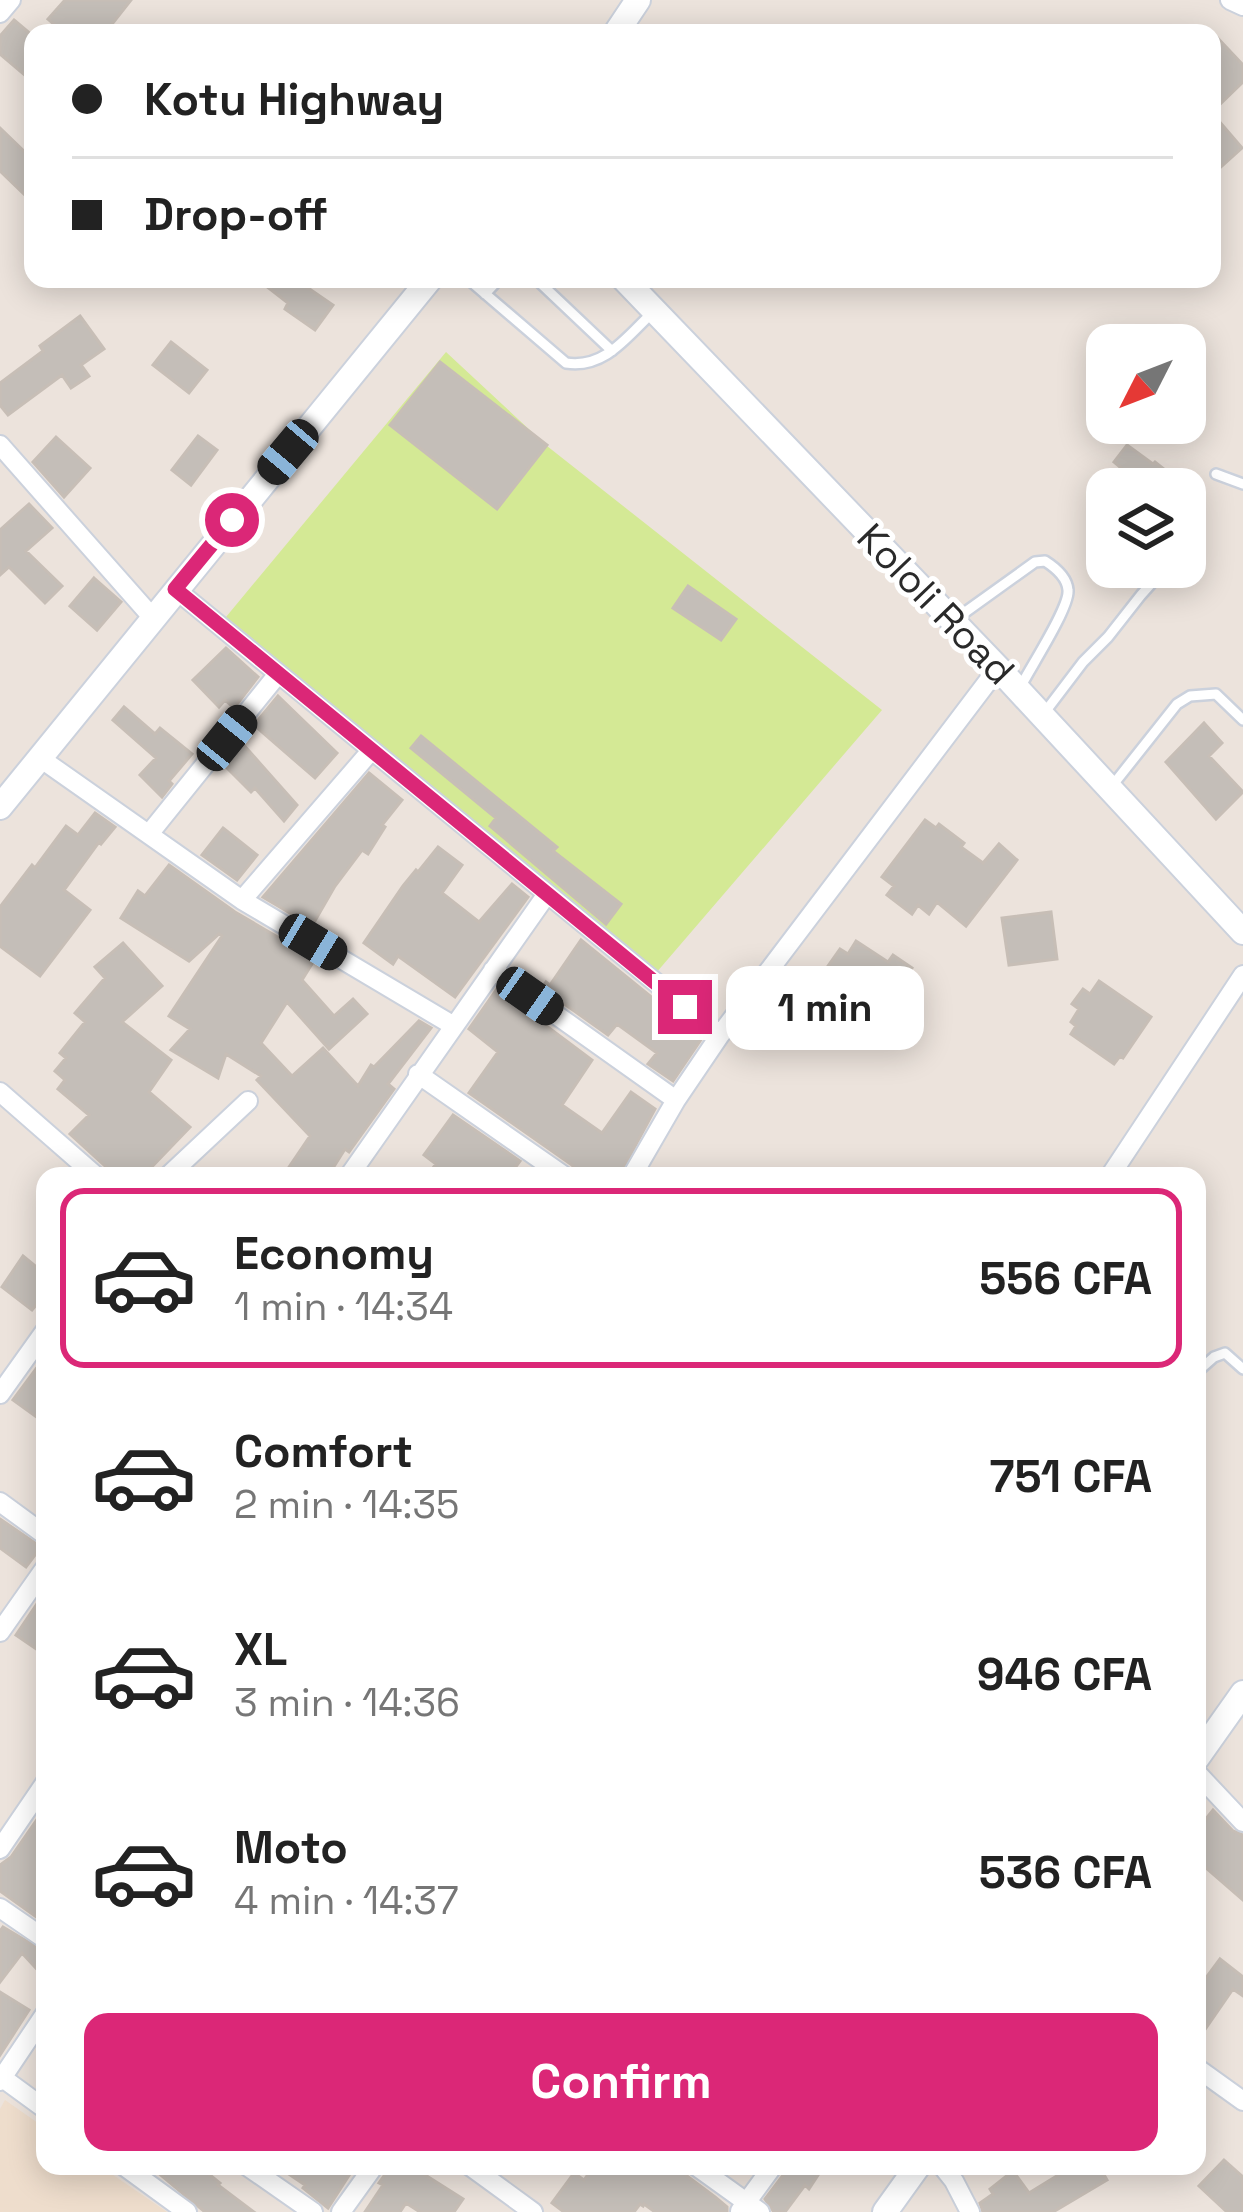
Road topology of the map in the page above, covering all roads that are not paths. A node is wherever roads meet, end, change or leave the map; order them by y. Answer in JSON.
{"nodes":[{"id":1,"x":10,"y":0,"type":"edge"},
{"id":2,"x":1230,"y":0,"type":"edge"},
{"id":3,"x":1243,"y":6,"type":"edge"},
{"id":4,"x":0,"y":14,"type":"edge"},
{"id":5,"x":423,"y":288,"type":"edge"},
{"id":6,"x":478,"y":288,"type":"edge"},
{"id":7,"x":491,"y":288,"type":"edge"},
{"id":8,"x":546,"y":288,"type":"edge"},
{"id":9,"x":633,"y":288,"type":"edge"},
{"id":10,"x":485,"y":294,"type":"junction"},
{"id":11,"x":656,"y":310,"type":"junction"},
{"id":12,"x":612,"y":351,"type":"junction"},
{"id":13,"x":0,"y":446,"type":"edge"},
{"id":14,"x":1216,"y":475,"type":"dead end"},
{"id":15,"x":1243,"y":484,"type":"edge"},
{"id":16,"x":1147,"y":588,"type":"edge"},
{"id":17,"x":175,"y":589,"type":"junction"},
{"id":18,"x":152,"y":617,"type":"junction"},
{"id":19,"x":953,"y":621,"type":"junction"},
{"id":20,"x":998,"y":668,"type":"junction"},
{"id":21,"x":278,"y":674,"type":"junction"},
{"id":22,"x":1018,"y":690,"type":"junction"},
{"id":23,"x":1042,"y":716,"type":"junction"},
{"id":24,"x":1243,"y":720,"type":"edge"},
{"id":25,"x":370,"y":752,"type":"junction"},
{"id":26,"x":40,"y":758,"type":"junction"},
{"id":27,"x":1109,"y":791,"type":"junction"},
{"id":28,"x":1,"y":804,"type":"edge"},
{"id":29,"x":149,"y":834,"type":"junction"},
{"id":30,"x":548,"y":894,"type":"junction"},
{"id":31,"x":242,"y":900,"type":"junction"},
{"id":32,"x":1243,"y":932,"type":"edge"},
{"id":33,"x":493,"y":970,"type":"junction"},
{"id":34,"x":1243,"y":975,"type":"edge"},
{"id":35,"x":454,"y":1026,"type":"junction"},
{"id":36,"x":720,"y":1035,"type":"junction"},
{"id":37,"x":418,"y":1074,"type":"junction"},
{"id":38,"x":0,"y":1092,"type":"edge"},
{"id":39,"x":676,"y":1100,"type":"junction"},
{"id":40,"x":248,"y":1101,"type":"dead end"},
{"id":41,"x":86,"y":1167,"type":"edge"},
{"id":42,"x":178,"y":1167,"type":"edge"},
{"id":43,"x":355,"y":1167,"type":"edge"},
{"id":44,"x":551,"y":1167,"type":"edge"},
{"id":45,"x":637,"y":1167,"type":"edge"},
{"id":46,"x":1116,"y":1167,"type":"edge"},
{"id":47,"x":36,"y":1356,"type":"edge"},
{"id":48,"x":1206,"y":1364,"type":"edge"},
{"id":49,"x":1243,"y":1369,"type":"edge"},
{"id":50,"x":0,"y":1394,"type":"edge"},
{"id":51,"x":0,"y":1502,"type":"edge"},
{"id":52,"x":36,"y":1528,"type":"edge"},
{"id":53,"x":36,"y":1581,"type":"edge"},
{"id":54,"x":0,"y":1632,"type":"edge"},
{"id":55,"x":1243,"y":1693,"type":"edge"},
{"id":56,"x":1206,"y":1739,"type":"edge"},
{"id":57,"x":1206,"y":1783,"type":"edge"},
{"id":58,"x":36,"y":1797,"type":"edge"},
{"id":59,"x":1243,"y":1822,"type":"edge"},
{"id":60,"x":0,"y":1849,"type":"edge"},
{"id":61,"x":0,"y":1908,"type":"edge"},
{"id":62,"x":36,"y":1933,"type":"edge"},
{"id":63,"x":36,"y":2031,"type":"edge"},
{"id":64,"x":1206,"y":2074,"type":"edge"},
{"id":65,"x":1,"y":2078,"type":"edge"},
{"id":66,"x":1243,"y":2101,"type":"edge"},
{"id":67,"x":36,"y":2103,"type":"edge"},
{"id":68,"x":136,"y":2175,"type":"edge"},
{"id":69,"x":261,"y":2175,"type":"edge"},
{"id":70,"x":368,"y":2175,"type":"edge"},
{"id":71,"x":486,"y":2175,"type":"edge"},
{"id":72,"x":707,"y":2175,"type":"edge"},
{"id":73,"x":767,"y":2175,"type":"edge"},
{"id":74,"x":912,"y":2175,"type":"edge"},
{"id":75,"x":949,"y":2175,"type":"edge"},
{"id":76,"x":521,"y":2209,"type":"edge"},
{"id":77,"x":749,"y":2209,"type":"edge"},
{"id":78,"x":187,"y":2212,"type":"edge"},
{"id":79,"x":313,"y":2212,"type":"edge"},
{"id":80,"x":341,"y":2212,"type":"edge"},
{"id":81,"x":885,"y":2212,"type":"edge"},
{"id":82,"x":970,"y":2212,"type":"edge"}],
"edges":[{"from":1,"to":4,"type":"street"},
{"from":2,"to":3,"type":"street"},
{"from":5,"to":17,"type":"street"},
{"from":6,"to":10,"type":"lane"},
{"from":7,"to":10,"type":"lane"},
{"from":8,"to":12,"type":"lane"},
{"from":9,"to":11,"type":"street","name":"Kololi Road"},
{"from":10,"to":12,"type":"lane"},
{"from":11,"to":12,"type":"lane"},
{"from":11,"to":19,"type":"street","name":"Kololi Road"},
{"from":13,"to":18,"type":"street"},
{"from":14,"to":15,"type":"lane"},
{"from":16,"to":23,"type":"lane"},
{"from":17,"to":18,"type":"street"},
{"from":17,"to":21,"type":"street"},
{"from":18,"to":26,"type":"street"},
{"from":19,"to":20,"type":"street","name":"Kololi Road"},
{"from":19,"to":22,"type":"lane"},
{"from":20,"to":22,"type":"street","name":"Kololi Road"},
{"from":20,"to":36,"type":"street"},
{"from":21,"to":25,"type":"street"},
{"from":21,"to":29,"type":"street"},
{"from":22,"to":23,"type":"street","name":"Kololi Road"},
{"from":23,"to":27,"type":"street","name":"Kololi Road"},
{"from":24,"to":27,"type":"lane"},
{"from":25,"to":30,"type":"street"},
{"from":25,"to":31,"type":"street"},
{"from":26,"to":28,"type":"street"},
{"from":26,"to":29,"type":"street"},
{"from":27,"to":32,"type":"street","name":"Kololi Road"},
{"from":29,"to":31,"type":"street"},
{"from":30,"to":33,"type":"street"},
{"from":30,"to":36,"type":"street"},
{"from":31,"to":35,"type":"street"},
{"from":33,"to":35,"type":"street"},
{"from":33,"to":39,"type":"street"},
{"from":34,"to":46,"type":"street"},
{"from":35,"to":37,"type":"street"},
{"from":36,"to":39,"type":"street"},
{"from":37,"to":43,"type":"street"},
{"from":37,"to":44,"type":"street"},
{"from":38,"to":41,"type":"street"},
{"from":39,"to":45,"type":"street"},
{"from":40,"to":42,"type":"street"},
{"from":47,"to":50,"type":"street"},
{"from":48,"to":49,"type":"lane"},
{"from":51,"to":52,"type":"street"},
{"from":53,"to":54,"type":"street"},
{"from":55,"to":56,"type":"street"},
{"from":57,"to":59,"type":"street"},
{"from":58,"to":60,"type":"street"},
{"from":61,"to":62,"type":"street"},
{"from":63,"to":65,"type":"street"},
{"from":64,"to":66,"type":"street"},
{"from":65,"to":67,"type":"street"},
{"from":68,"to":78,"type":"street"},
{"from":69,"to":79,"type":"street"},
{"from":70,"to":80,"type":"street"},
{"from":71,"to":76,"type":"street"},
{"from":72,"to":77,"type":"street"},
{"from":73,"to":77,"type":"street"},
{"from":74,"to":81,"type":"street"},
{"from":75,"to":82,"type":"street"}]}
